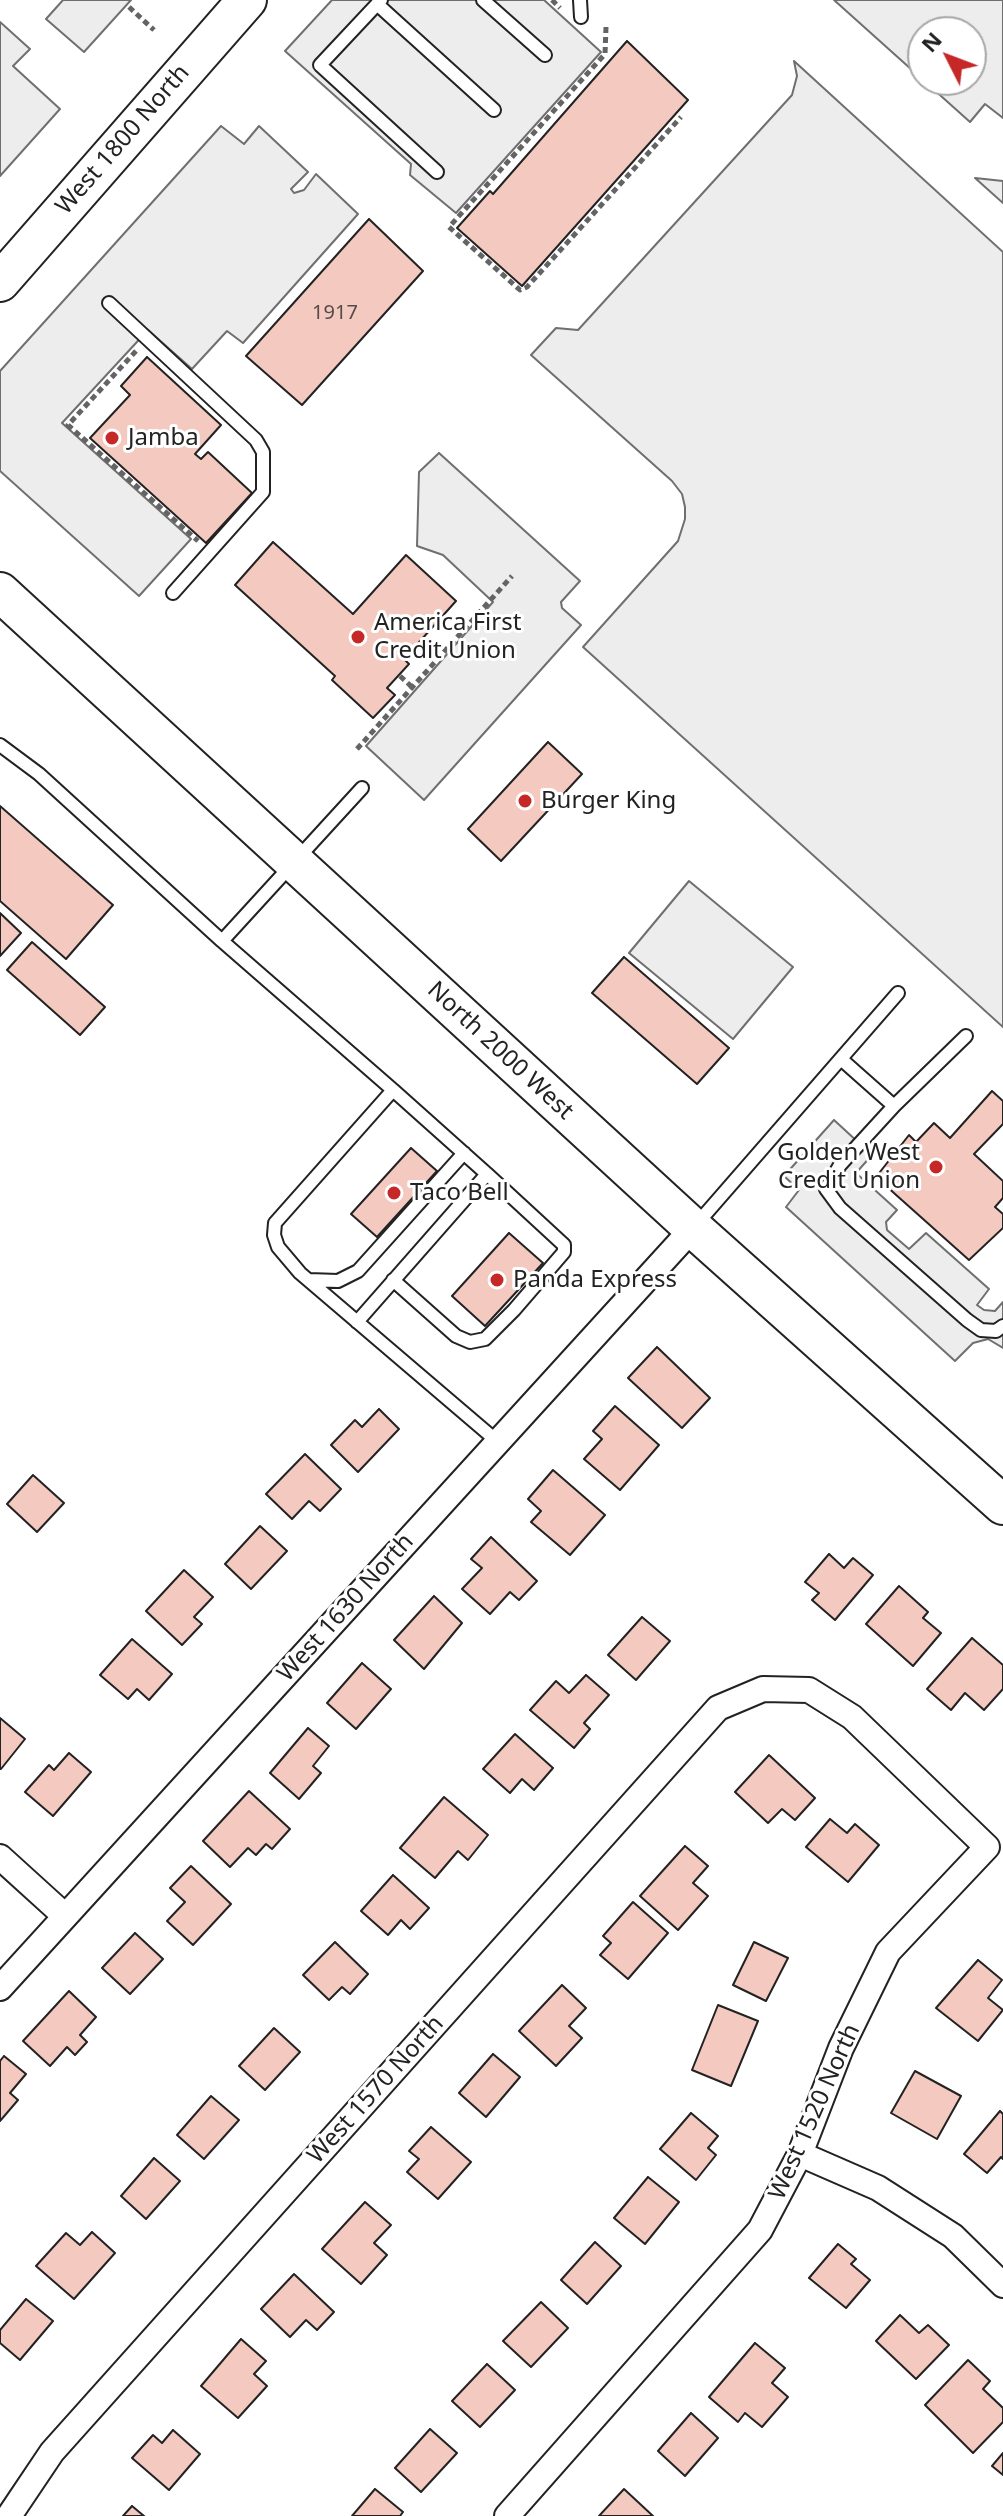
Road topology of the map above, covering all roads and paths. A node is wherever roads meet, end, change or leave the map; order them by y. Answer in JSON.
{"nodes":[{"id":1,"x":247,"y":0,"type":"edge"},
{"id":2,"x":483,"y":0,"type":"edge"},
{"id":3,"x":552,"y":0,"type":"edge"},
{"id":4,"x":580,"y":0,"type":"edge"},
{"id":5,"x":379,"y":2,"type":"edge"},
{"id":6,"x":129,"y":7,"type":"dead end"},
{"id":7,"x":560,"y":8,"type":"dead end"},
{"id":8,"x":581,"y":17,"type":"dead end"},
{"id":9,"x":606,"y":27,"type":"dead end"},
{"id":10,"x":154,"y":30,"type":"dead end"},
{"id":11,"x":545,"y":55,"type":"dead end"},
{"id":12,"x":494,"y":110,"type":"dead end"},
{"id":13,"x":681,"y":117,"type":"dead end"},
{"id":14,"x":437,"y":172,"type":"dead end"},
{"id":15,"x":0,"y":282,"type":"edge"},
{"id":16,"x":109,"y":303,"type":"dead end"},
{"id":17,"x":147,"y":338,"type":"junction"},
{"id":18,"x":210,"y":551,"type":"junction"},
{"id":19,"x":512,"y":576,"type":"dead end"},
{"id":20,"x":0,"y":592,"type":"edge"},
{"id":21,"x":173,"y":593,"type":"dead end"},
{"id":22,"x":400,"y":676,"type":"dead end"},
{"id":23,"x":412,"y":687,"type":"junction"},
{"id":24,"x":0,"y":745,"type":"edge"},
{"id":25,"x":357,"y":749,"type":"dead end"},
{"id":26,"x":362,"y":788,"type":"dead end"},
{"id":27,"x":294,"y":862,"type":"junction"},
{"id":28,"x":222,"y":941,"type":"junction"},
{"id":29,"x":898,"y":993,"type":"dead end"},
{"id":30,"x":966,"y":1036,"type":"dead end"},
{"id":31,"x":841,"y":1059,"type":"junction"},
{"id":32,"x":393,"y":1090,"type":"junction"},
{"id":33,"x":894,"y":1106,"type":"junction"},
{"id":34,"x":464,"y":1153,"type":"junction"},
{"id":35,"x":487,"y":1174,"type":"junction"},
{"id":36,"x":693,"y":1228,"type":"junction"},
{"id":37,"x":309,"y":1280,"type":"junction"},
{"id":38,"x":393,"y":1280,"type":"junction"},
{"id":39,"x":357,"y":1322,"type":"junction"},
{"id":40,"x":1003,"y":1326,"type":"edge"},
{"id":41,"x":498,"y":1442,"type":"junction"},
{"id":42,"x":1003,"y":1505,"type":"edge"},
{"id":43,"x":763,"y":1689,"type":"joint"},
{"id":44,"x":0,"y":1857,"type":"edge"},
{"id":45,"x":65,"y":1916,"type":"junction"},
{"id":46,"x":0,"y":1988,"type":"edge"},
{"id":47,"x":800,"y":2154,"type":"junction"},
{"id":48,"x":1003,"y":2285,"type":"edge"},
{"id":49,"x":9,"y":2516,"type":"edge"},
{"id":50,"x":507,"y":2516,"type":"edge"}],
"edges":[{"from":1,"to":15,"type":"main road","name":"West 1800 North"},
{"from":2,"to":11,"type":"lane"},
{"from":3,"to":7,"type":"path"},
{"from":4,"to":8,"type":"lane"},
{"from":5,"to":12,"type":"lane"},
{"from":5,"to":14,"type":"lane"},
{"from":6,"to":10,"type":"path"},
{"from":9,"to":13,"type":"path"},
{"from":16,"to":17,"type":"lane"},
{"from":17,"to":18,"type":"lane"},
{"from":17,"to":18,"type":"path"},
{"from":18,"to":21,"type":"lane"},
{"from":19,"to":23,"type":"path"},
{"from":20,"to":27,"type":"main road","name":"North 2000 West"},
{"from":22,"to":23,"type":"path"},
{"from":23,"to":25,"type":"path"},
{"from":24,"to":28,"type":"lane"},
{"from":26,"to":27,"type":"lane"},
{"from":27,"to":28,"type":"lane"},
{"from":27,"to":36,"type":"main road","name":"North 2000 West"},
{"from":28,"to":32,"type":"lane"},
{"from":29,"to":31,"type":"lane"},
{"from":30,"to":33,"type":"lane"},
{"from":31,"to":33,"type":"lane"},
{"from":31,"to":36,"type":"lane"},
{"from":32,"to":34,"type":"lane"},
{"from":32,"to":37,"type":"lane"},
{"from":33,"to":40,"type":"lane"},
{"from":34,"to":35,"type":"lane"},
{"from":34,"to":37,"type":"lane"},
{"from":35,"to":38,"type":"lane"},
{"from":35,"to":38,"type":"lane"},
{"from":36,"to":41,"type":"street","name":"West 1630 North"},
{"from":36,"to":42,"type":"main road","name":"North 2000 West"},
{"from":37,"to":39,"type":"lane"},
{"from":38,"to":39,"type":"lane"},
{"from":39,"to":41,"type":"lane"},
{"from":41,"to":45,"type":"street","name":"West 1630 North"},
{"from":43,"to":47,"type":"street","name":"West 1520 North"},
{"from":43,"to":49,"type":"street","name":"West 1570 North"},
{"from":44,"to":45,"type":"street"},
{"from":45,"to":46,"type":"street","name":"West 1630 North"},
{"from":47,"to":48,"type":"street"},
{"from":47,"to":50,"type":"street","name":"West 1520 North"}]}
